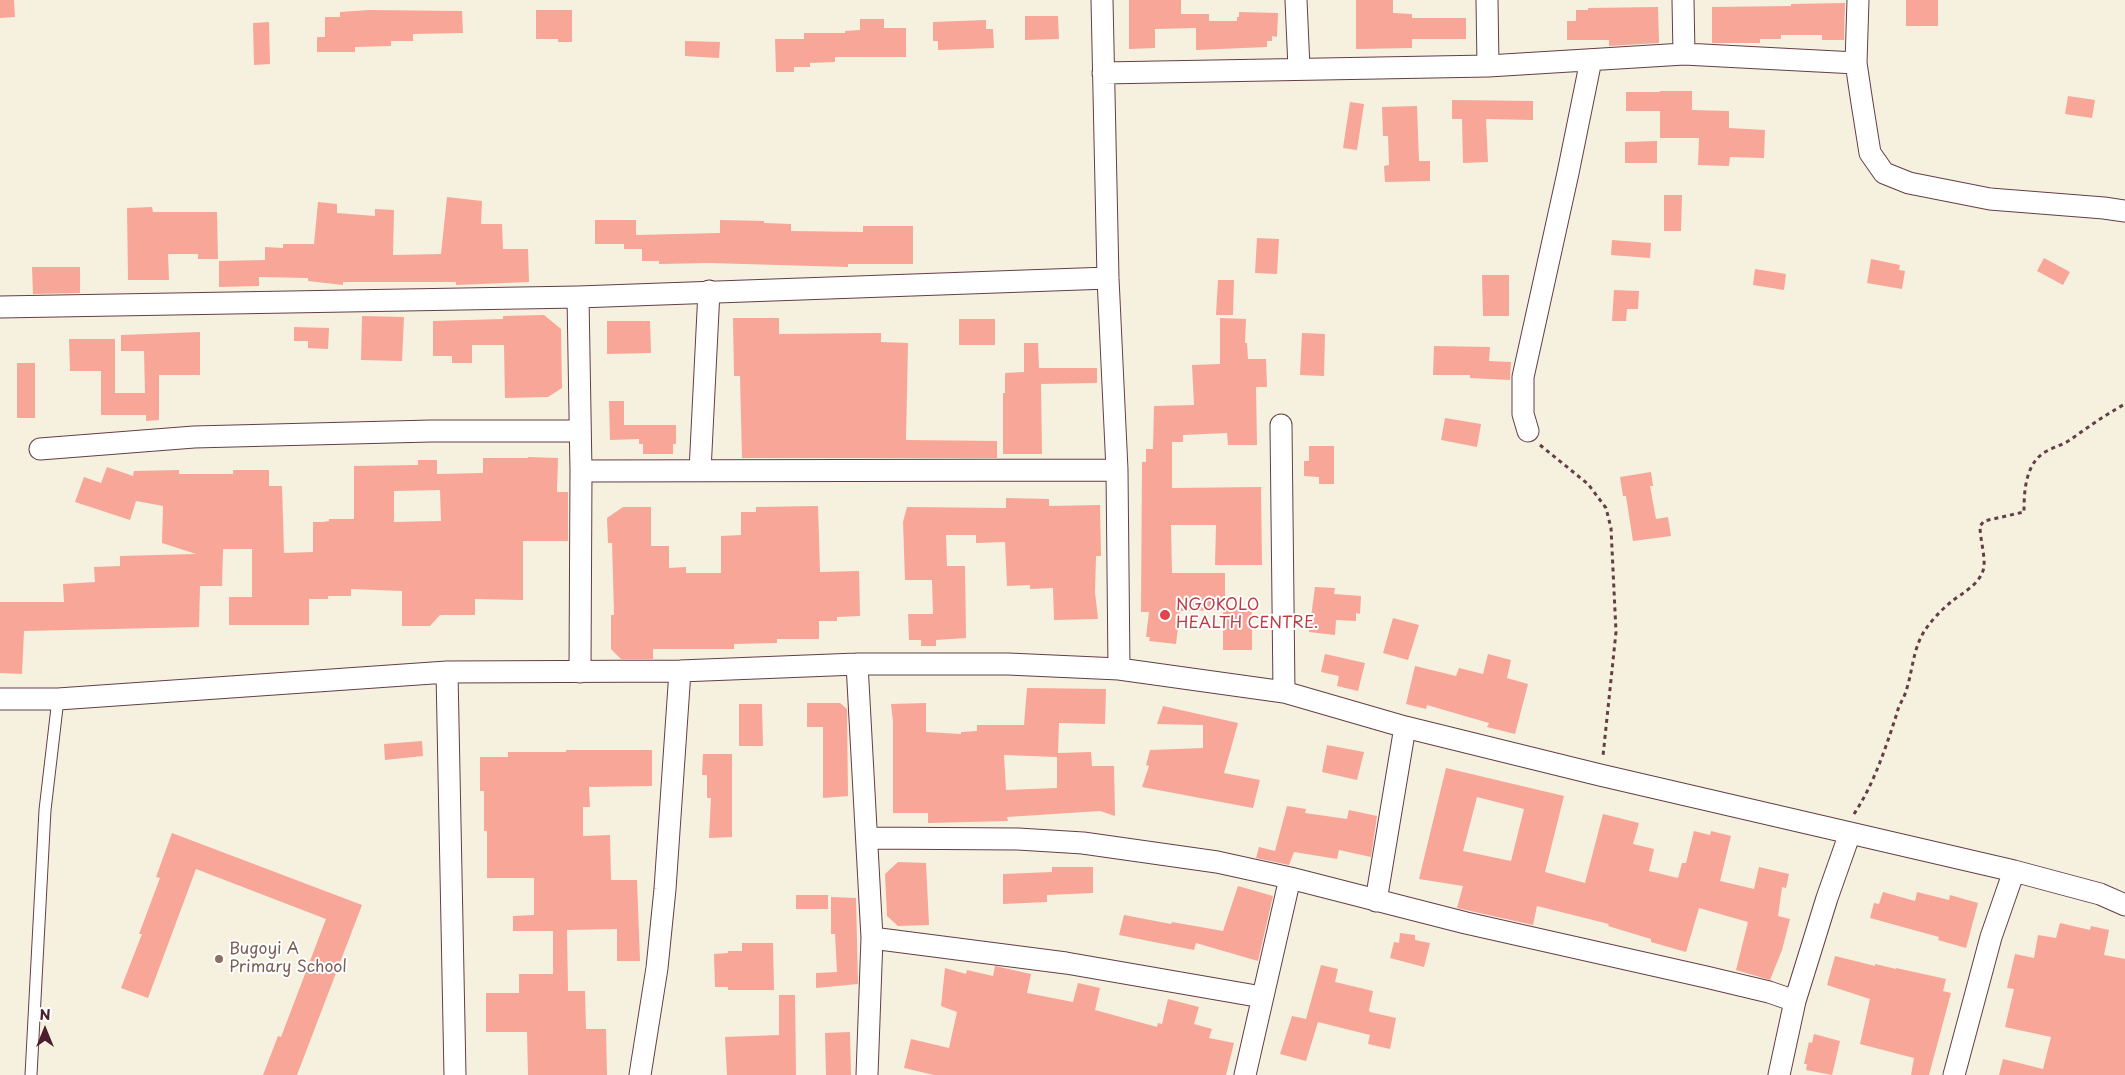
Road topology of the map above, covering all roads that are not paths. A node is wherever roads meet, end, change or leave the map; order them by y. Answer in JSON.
{"nodes":[{"id":1,"x":1102,"y":0,"type":"edge"},
{"id":2,"x":1296,"y":0,"type":"edge"},
{"id":3,"x":1487,"y":0,"type":"edge"},
{"id":4,"x":1684,"y":0,"type":"edge"},
{"id":5,"x":1858,"y":0,"type":"edge"},
{"id":6,"x":1684,"y":54,"type":"junction"},
{"id":7,"x":1591,"y":60,"type":"junction"},
{"id":8,"x":1856,"y":63,"type":"junction"},
{"id":9,"x":1488,"y":66,"type":"junction"},
{"id":10,"x":1299,"y":68,"type":"junction"},
{"id":11,"x":1103,"y":73,"type":"junction"},
{"id":12,"x":2125,"y":211,"type":"edge"},
{"id":13,"x":1108,"y":278,"type":"junction"},
{"id":14,"x":710,"y":291,"type":"junction"},
{"id":15,"x":578,"y":297,"type":"junction"},
{"id":16,"x":0,"y":307,"type":"edge"},
{"id":17,"x":1282,"y":425,"type":"dead end"},
{"id":18,"x":580,"y":430,"type":"junction"},
{"id":19,"x":1528,"y":432,"type":"road end"},
{"id":20,"x":40,"y":450,"type":"dead end"},
{"id":21,"x":1117,"y":470,"type":"junction"},
{"id":22,"x":581,"y":471,"type":"junction"},
{"id":23,"x":700,"y":471,"type":"junction"},
{"id":24,"x":857,"y":664,"type":"junction"},
{"id":25,"x":1120,"y":669,"type":"junction"},
{"id":26,"x":680,"y":671,"type":"junction"},
{"id":27,"x":446,"y":672,"type":"junction"},
{"id":28,"x":580,"y":672,"type":"junction"},
{"id":29,"x":1284,"y":692,"type":"junction"},
{"id":30,"x":0,"y":699,"type":"edge"},
{"id":31,"x":58,"y":699,"type":"junction"},
{"id":32,"x":1405,"y":727,"type":"junction"},
{"id":33,"x":1846,"y":832,"type":"junction"},
{"id":34,"x":867,"y":838,"type":"junction"},
{"id":35,"x":2014,"y":871,"type":"junction"},
{"id":36,"x":1290,"y":878,"type":"junction"},
{"id":37,"x":1376,"y":901,"type":"junction"},
{"id":38,"x":2125,"y":906,"type":"edge"},
{"id":39,"x":872,"y":938,"type":"junction"},
{"id":40,"x":1262,"y":997,"type":"junction"},
{"id":41,"x":1794,"y":1001,"type":"junction"},
{"id":42,"x":31,"y":1075,"type":"edge"},
{"id":43,"x":455,"y":1075,"type":"edge"},
{"id":44,"x":640,"y":1075,"type":"edge"},
{"id":45,"x":867,"y":1075,"type":"edge"},
{"id":46,"x":1245,"y":1075,"type":"edge"},
{"id":47,"x":1779,"y":1075,"type":"edge"},
{"id":48,"x":1954,"y":1075,"type":"edge"}],
"edges":[{"from":1,"to":11,"type":"street"},
{"from":2,"to":10,"type":"street"},
{"from":3,"to":9,"type":"street"},
{"from":4,"to":6,"type":"street"},
{"from":5,"to":8,"type":"street"},
{"from":6,"to":7,"type":"street"},
{"from":6,"to":8,"type":"street"},
{"from":7,"to":9,"type":"street"},
{"from":7,"to":19,"type":"street"},
{"from":8,"to":12,"type":"street"},
{"from":9,"to":10,"type":"street"},
{"from":10,"to":11,"type":"street"},
{"from":11,"to":13,"type":"street"},
{"from":13,"to":14,"type":"street"},
{"from":13,"to":21,"type":"street"},
{"from":14,"to":15,"type":"street"},
{"from":14,"to":23,"type":"street"},
{"from":15,"to":16,"type":"street"},
{"from":15,"to":18,"type":"street"},
{"from":17,"to":29,"type":"street"},
{"from":18,"to":20,"type":"street"},
{"from":18,"to":22,"type":"street"},
{"from":21,"to":23,"type":"street"},
{"from":21,"to":25,"type":"street"},
{"from":22,"to":23,"type":"street"},
{"from":22,"to":28,"type":"street"},
{"from":24,"to":25,"type":"street"},
{"from":24,"to":26,"type":"street"},
{"from":24,"to":34,"type":"street"},
{"from":25,"to":29,"type":"street"},
{"from":26,"to":28,"type":"street"},
{"from":26,"to":44,"type":"street"},
{"from":27,"to":28,"type":"street"},
{"from":27,"to":31,"type":"street"},
{"from":27,"to":43,"type":"street"},
{"from":29,"to":32,"type":"street"},
{"from":30,"to":31,"type":"street"},
{"from":31,"to":42,"type":"lane"},
{"from":32,"to":33,"type":"street"},
{"from":32,"to":37,"type":"street"},
{"from":33,"to":35,"type":"street"},
{"from":33,"to":41,"type":"street"},
{"from":34,"to":36,"type":"street"},
{"from":34,"to":39,"type":"street"},
{"from":35,"to":38,"type":"street"},
{"from":35,"to":48,"type":"street"},
{"from":36,"to":37,"type":"street"},
{"from":36,"to":40,"type":"street"},
{"from":37,"to":41,"type":"street"},
{"from":39,"to":40,"type":"street"},
{"from":39,"to":45,"type":"street"},
{"from":40,"to":46,"type":"street"},
{"from":41,"to":47,"type":"street"}]}
